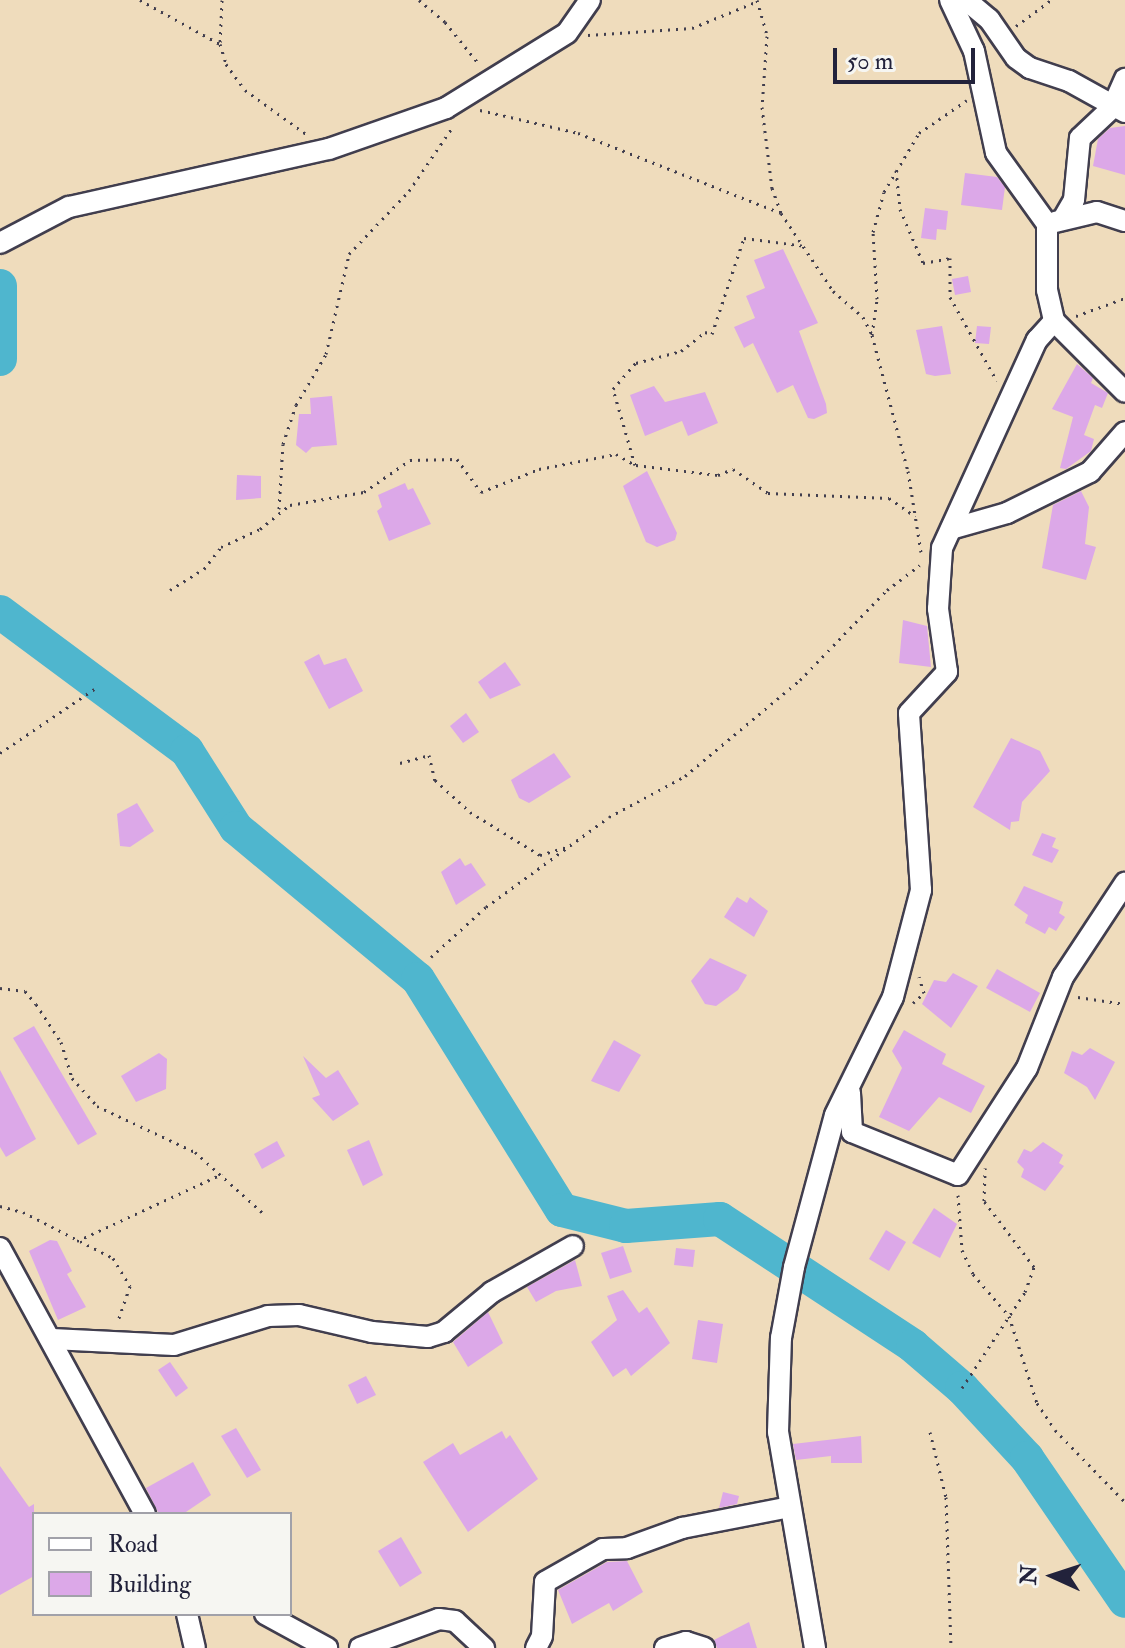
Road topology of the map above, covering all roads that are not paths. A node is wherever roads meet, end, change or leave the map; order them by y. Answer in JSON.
{"nodes":[{"id":1,"x":590,"y":0,"type":"edge"},
{"id":2,"x":950,"y":0,"type":"edge"},
{"id":3,"x":966,"y":0,"type":"edge"},
{"id":4,"x":1125,"y":79,"type":"edge"},
{"id":5,"x":1118,"y":110,"type":"edge"},
{"id":6,"x":1055,"y":221,"type":"junction"},
{"id":7,"x":1125,"y":221,"type":"edge"},
{"id":8,"x":0,"y":243,"type":"edge"},
{"id":9,"x":1054,"y":321,"type":"junction"},
{"id":10,"x":1125,"y":392,"type":"edge"},
{"id":11,"x":1125,"y":432,"type":"edge"},
{"id":12,"x":951,"y":529,"type":"junction"},
{"id":13,"x":1125,"y":883,"type":"edge"},
{"id":14,"x":851,"y":1078,"type":"junction"},
{"id":15,"x":573,"y":1246,"type":"dead end"},
{"id":16,"x":0,"y":1248,"type":"edge"},
{"id":17,"x":52,"y":1339,"type":"junction"},
{"id":18,"x":790,"y":1507,"type":"junction"},
{"id":19,"x":144,"y":1512,"type":"edge"},
{"id":20,"x":187,"y":1616,"type":"edge"},
{"id":21,"x":269,"y":1616,"type":"edge"},
{"id":22,"x":195,"y":1648,"type":"edge"},
{"id":23,"x":327,"y":1648,"type":"edge"},
{"id":24,"x":360,"y":1648,"type":"edge"},
{"id":25,"x":484,"y":1648,"type":"edge"},
{"id":26,"x":536,"y":1648,"type":"edge"},
{"id":27,"x":665,"y":1648,"type":"edge"},
{"id":28,"x":704,"y":1648,"type":"edge"},
{"id":29,"x":815,"y":1648,"type":"edge"}],
"edges":[{"from":1,"to":8,"type":"street"},
{"from":2,"to":6,"type":"street"},
{"from":3,"to":5,"type":"street"},
{"from":4,"to":5,"type":"street"},
{"from":5,"to":6,"type":"street"},
{"from":6,"to":7,"type":"street"},
{"from":6,"to":9,"type":"street"},
{"from":9,"to":10,"type":"street"},
{"from":9,"to":12,"type":"street"},
{"from":11,"to":12,"type":"street"},
{"from":12,"to":14,"type":"street"},
{"from":13,"to":14,"type":"street"},
{"from":14,"to":18,"type":"street"},
{"from":15,"to":17,"type":"street"},
{"from":16,"to":17,"type":"street"},
{"from":17,"to":19,"type":"street"},
{"from":18,"to":26,"type":"street"},
{"from":18,"to":29,"type":"street"},
{"from":20,"to":22,"type":"street"},
{"from":21,"to":23,"type":"street"},
{"from":24,"to":25,"type":"street"},
{"from":27,"to":28,"type":"street"}]}
